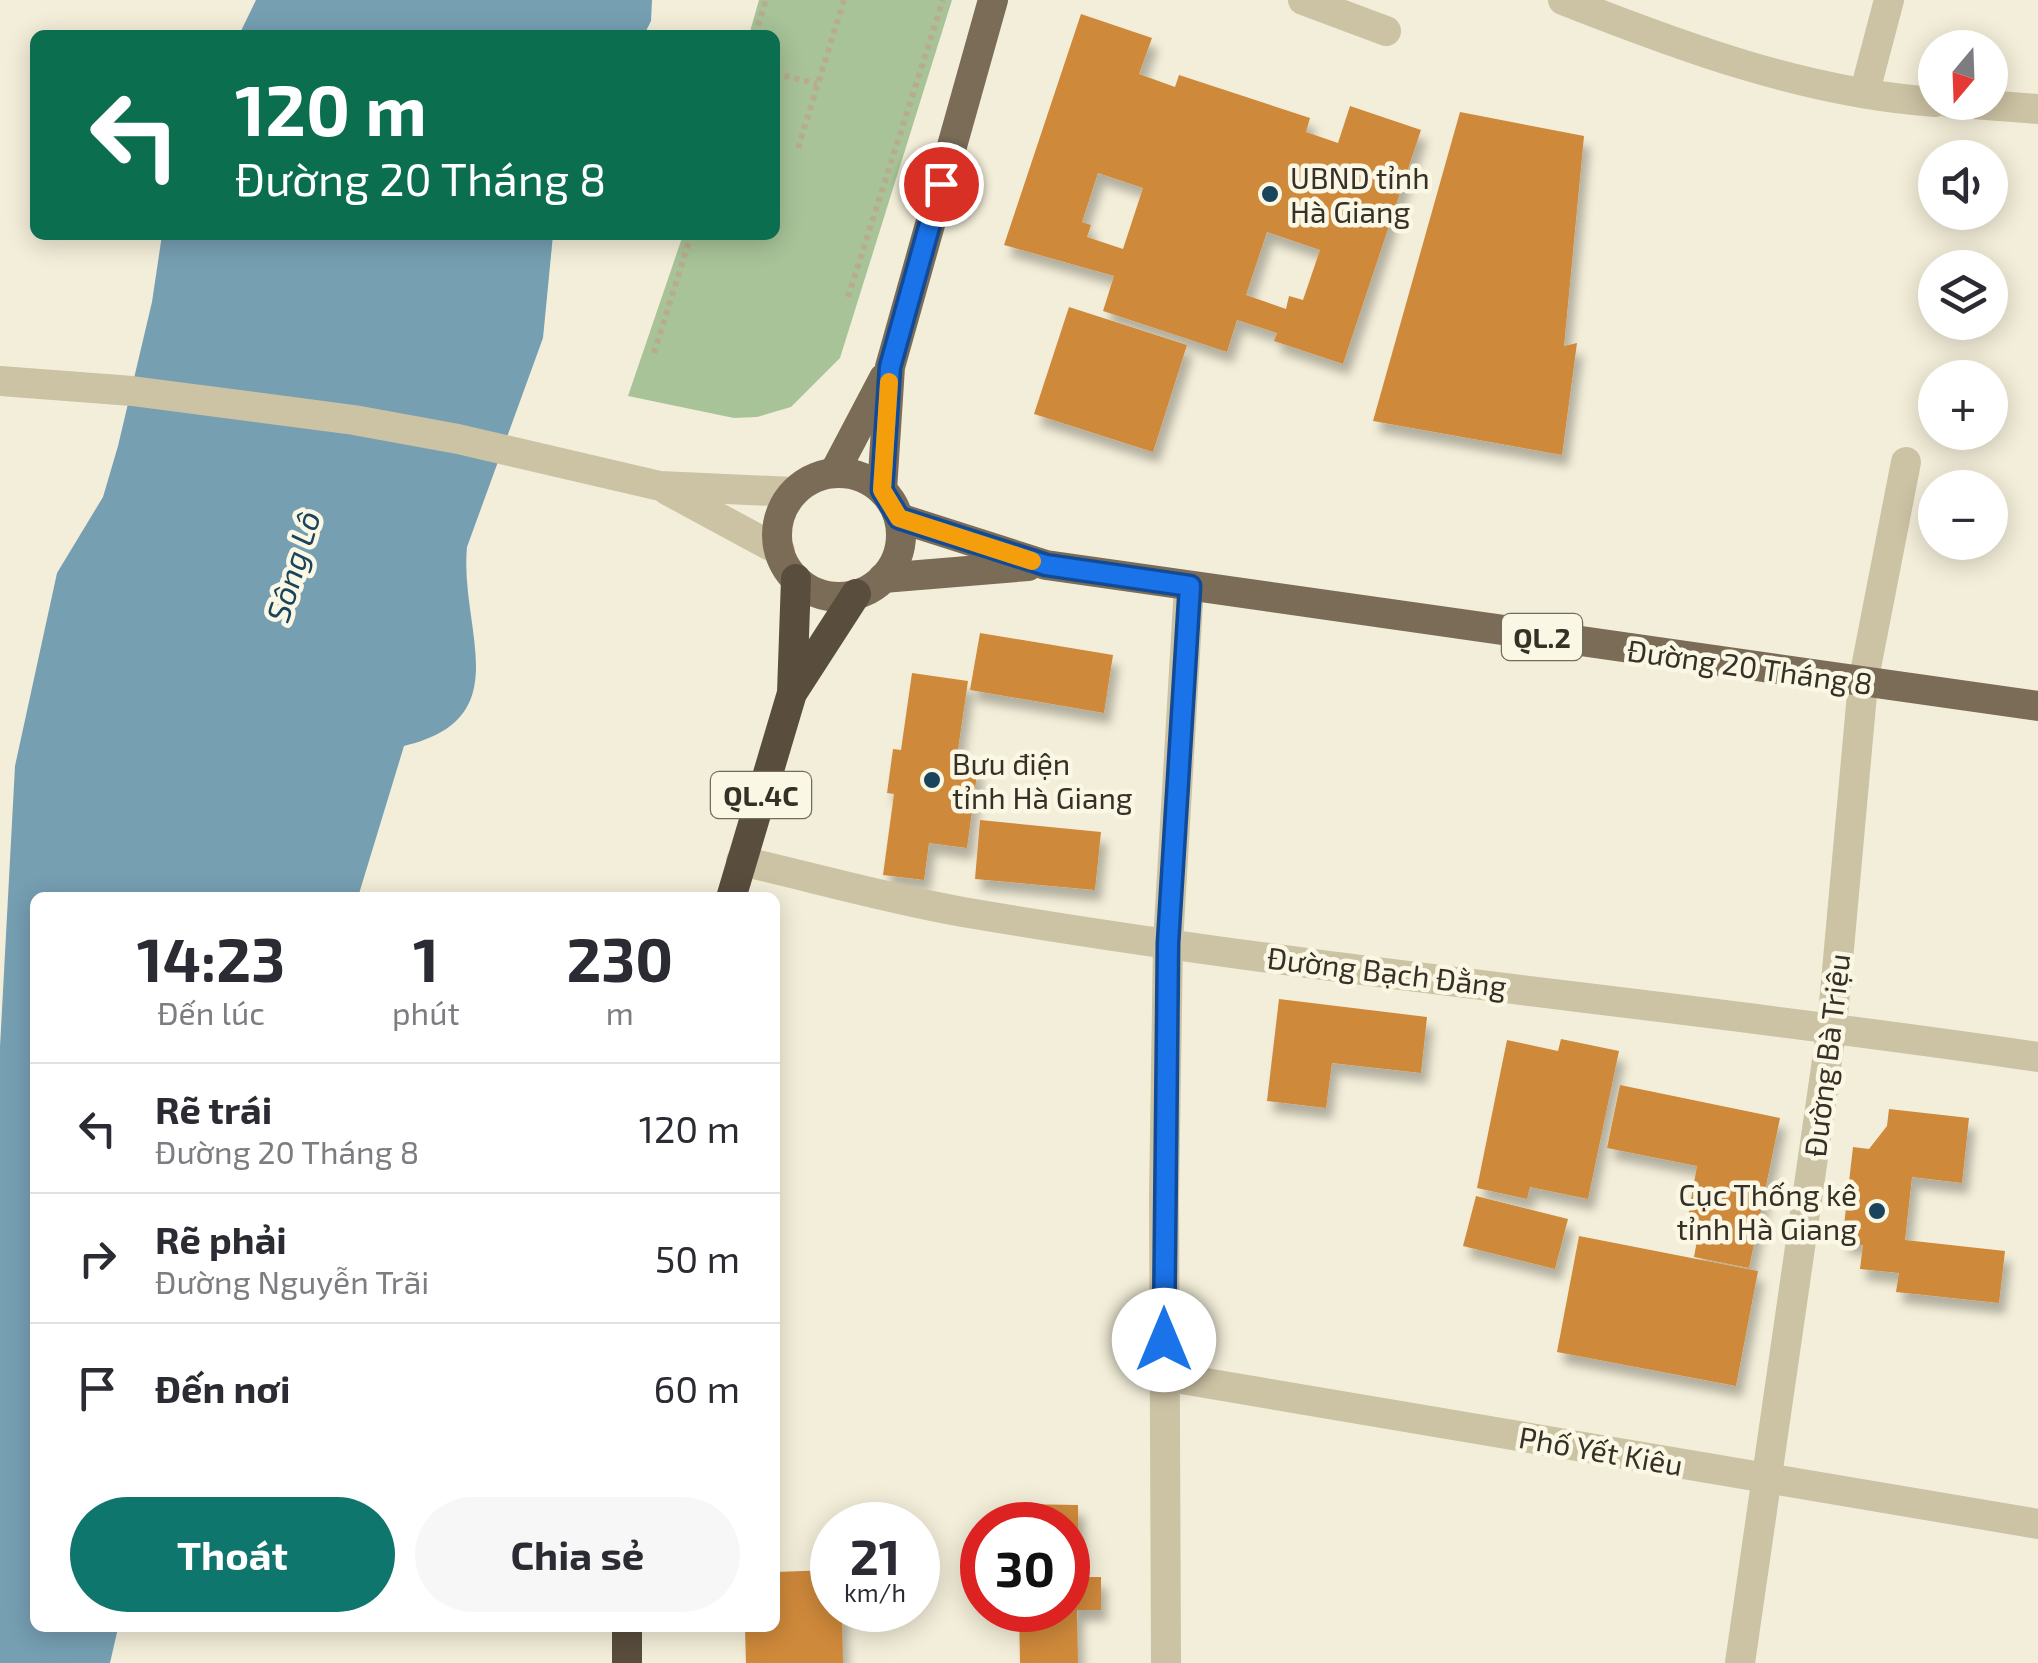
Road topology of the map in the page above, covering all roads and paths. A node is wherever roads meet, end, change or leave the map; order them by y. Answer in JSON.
{"nodes":[{"id":1,"x":766,"y":0,"type":"edge"},
{"id":2,"x":844,"y":0,"type":"edge"},
{"id":3,"x":942,"y":0,"type":"edge"},
{"id":4,"x":993,"y":0,"type":"edge"},
{"id":5,"x":1304,"y":0,"type":"edge"},
{"id":6,"x":1562,"y":0,"type":"edge"},
{"id":7,"x":1889,"y":0,"type":"edge"},
{"id":8,"x":757,"y":30,"type":"edge"},
{"id":9,"x":1386,"y":31,"type":"dead end"},
{"id":10,"x":780,"y":74,"type":"edge"},
{"id":11,"x":818,"y":84,"type":"junction"},
{"id":12,"x":1865,"y":91,"type":"junction"},
{"id":13,"x":1918,"y":99,"type":"edge"},
{"id":14,"x":2008,"y":107,"type":"edge"},
{"id":15,"x":2038,"y":109,"type":"edge"},
{"id":16,"x":798,"y":148,"type":"dead end"},
{"id":17,"x":690,"y":240,"type":"edge"},
{"id":18,"x":848,"y":297,"type":"dead end"},
{"id":19,"x":654,"y":354,"type":"dead end"},
{"id":20,"x":890,"y":367,"type":"junction"},
{"id":21,"x":10,"y":382,"type":"edge"},
{"id":22,"x":1906,"y":462,"type":"dead end"},
{"id":23,"x":834,"y":473,"type":"junction"},
{"id":24,"x":660,"y":486,"type":"junction"},
{"id":25,"x":882,"y":490,"type":"junction"},
{"id":26,"x":794,"y":492,"type":"junction"},
{"id":27,"x":899,"y":518,"type":"junction"},
{"id":28,"x":780,"y":551,"type":"junction"},
{"id":29,"x":1046,"y":565,"type":"junction"},
{"id":30,"x":883,"y":578,"type":"junction"},
{"id":31,"x":796,"y":579,"type":"junction"},
{"id":32,"x":1190,"y":586,"type":"junction"},
{"id":33,"x":856,"y":594,"type":"junction"},
{"id":34,"x":1863,"y":683,"type":"junction"},
{"id":35,"x":792,"y":693,"type":"junction"},
{"id":36,"x":2038,"y":706,"type":"edge"},
{"id":37,"x":741,"y":861,"type":"junction"},
{"id":38,"x":733,"y":892,"type":"edge"},
{"id":39,"x":1168,"y":943,"type":"junction"},
{"id":40,"x":1832,"y":1026,"type":"junction"},
{"id":41,"x":2038,"y":1056,"type":"edge"},
{"id":42,"x":1164,"y":1376,"type":"junction"},
{"id":43,"x":1769,"y":1478,"type":"junction"},
{"id":44,"x":2038,"y":1524,"type":"edge"},
{"id":45,"x":627,"y":1632,"type":"edge"},
{"id":46,"x":627,"y":1663,"type":"edge"},
{"id":47,"x":1166,"y":1663,"type":"edge"},
{"id":48,"x":1740,"y":1663,"type":"edge"}],
"edges":[{"from":1,"to":8,"type":"path"},
{"from":2,"to":11,"type":"path"},
{"from":3,"to":18,"type":"path"},
{"from":4,"to":20,"type":"main road"},
{"from":5,"to":9,"type":"street"},
{"from":6,"to":12,"type":"street"},
{"from":7,"to":12,"type":"street"},
{"from":10,"to":11,"type":"path"},
{"from":11,"to":16,"type":"path"},
{"from":12,"to":13,"type":"street"},
{"from":14,"to":15,"type":"street"},
{"from":17,"to":19,"type":"path"},
{"from":20,"to":23,"type":"main road"},
{"from":20,"to":25,"type":"main road"},
{"from":21,"to":24,"type":"street"},
{"from":22,"to":34,"type":"street","name":"Đường Bà Triệu"},
{"from":23,"to":25,"type":"main road"},
{"from":23,"to":26,"type":"main road"},
{"from":24,"to":26,"type":"street"},
{"from":24,"to":28,"type":"street"},
{"from":25,"to":27,"type":"main road"},
{"from":26,"to":28,"type":"main road"},
{"from":27,"to":29,"type":"main road","name":"Đường 20 Tháng 8","number":"QL.2"},
{"from":27,"to":30,"type":"main road"},
{"from":28,"to":31,"type":"main road"},
{"from":29,"to":30,"type":"main road","name":"Đường 20 Tháng 8","number":"QL.2"},
{"from":29,"to":32,"type":"main road","name":"Đường 20 Tháng 8","number":"QL.2"},
{"from":30,"to":33,"type":"main road"},
{"from":31,"to":33,"type":"main road"},
{"from":31,"to":35,"type":"highway","number":"QL.4C"},
{"from":32,"to":34,"type":"main road","name":"Đường 20 Tháng 8","number":"QL.2"},
{"from":32,"to":39,"type":"street"},
{"from":33,"to":35,"type":"highway","number":"QL.4C"},
{"from":34,"to":36,"type":"main road","name":"Đường 20 Tháng 8","number":"QL.2"},
{"from":34,"to":40,"type":"street","name":"Đường Bà Triệu"},
{"from":35,"to":37,"type":"highway","number":"QL.4C"},
{"from":37,"to":38,"type":"highway","number":"QL.4C"},
{"from":37,"to":39,"type":"street","name":"Đường Bạch Đằng"},
{"from":39,"to":40,"type":"street","name":"Đường Bạch Đằng"},
{"from":39,"to":42,"type":"street"},
{"from":40,"to":41,"type":"street","name":"Đường Bạch Đằng"},
{"from":40,"to":43,"type":"street","name":"Đường Bà Triệu"},
{"from":42,"to":43,"type":"street","name":"Phố Yết Kiêu"},
{"from":42,"to":47,"type":"street"},
{"from":43,"to":44,"type":"street","name":"Phố Yết Kiêu"},
{"from":43,"to":48,"type":"street","name":"Đường Bà Triệu"},
{"from":45,"to":46,"type":"highway"}]}
